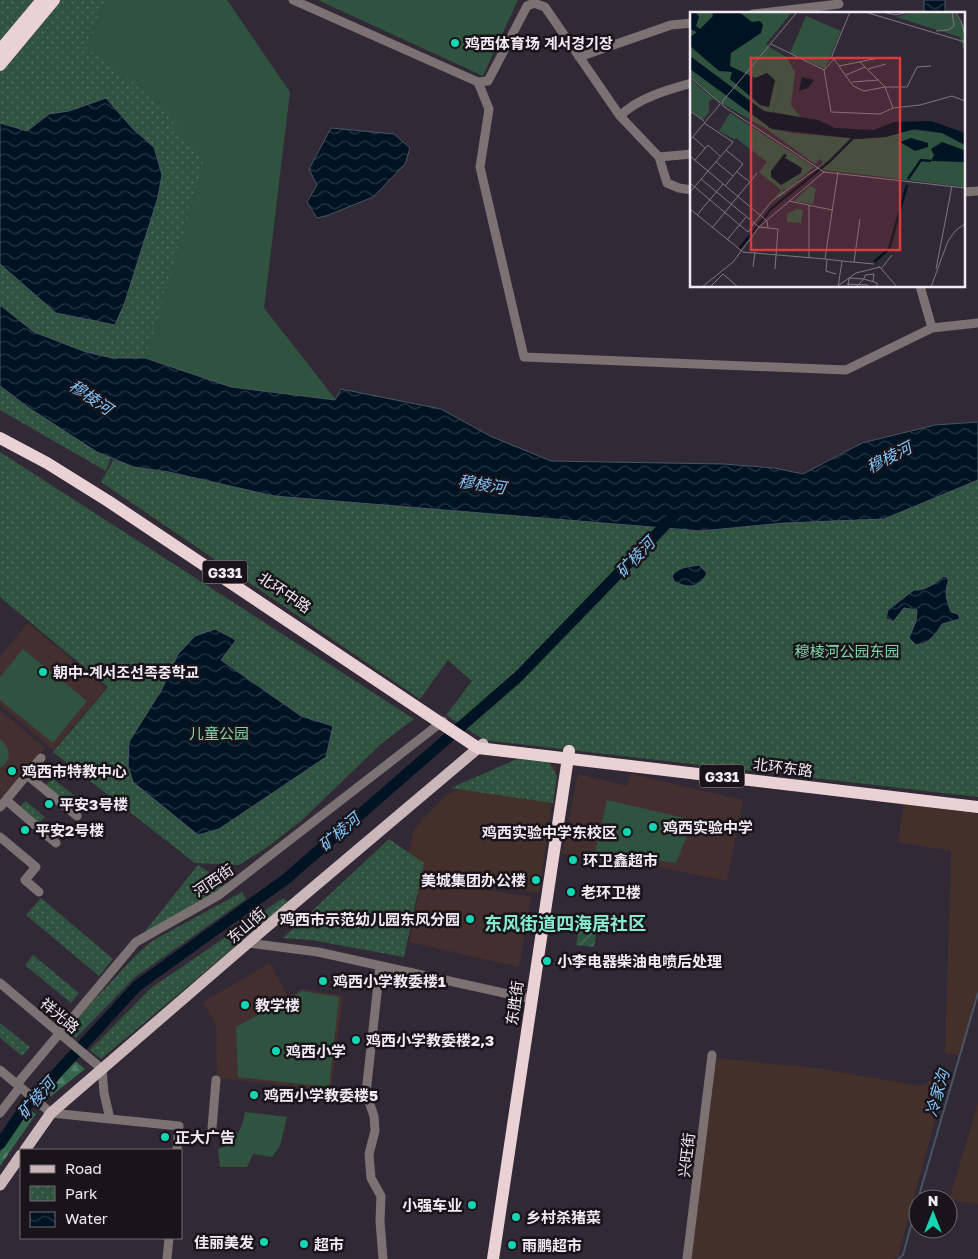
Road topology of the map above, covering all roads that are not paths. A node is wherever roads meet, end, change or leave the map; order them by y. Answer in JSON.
{"nodes":[{"id":1,"x":294,"y":0,"type":"edge"},
{"id":2,"x":49,"y":1,"type":"edge"},
{"id":3,"x":528,"y":3,"type":"edge"},
{"id":4,"x":543,"y":3,"type":"edge"},
{"id":5,"x":839,"y":4,"type":"dead end"},
{"id":6,"x":770,"y":12,"type":"edge"},
{"id":7,"x":690,"y":23,"type":"edge"},
{"id":8,"x":0,"y":50,"type":"edge"},
{"id":9,"x":579,"y":57,"type":"junction"},
{"id":10,"x":0,"y":65,"type":"edge"},
{"id":11,"x":478,"y":82,"type":"junction"},
{"id":12,"x":690,"y":84,"type":"edge"},
{"id":13,"x":620,"y":116,"type":"junction"},
{"id":14,"x":690,"y":154,"type":"edge"},
{"id":15,"x":659,"y":157,"type":"junction"},
{"id":16,"x":690,"y":190,"type":"edge"},
{"id":17,"x":921,"y":288,"type":"edge"},
{"id":18,"x":978,"y":322,"type":"edge"},
{"id":19,"x":932,"y":328,"type":"junction"},
{"id":20,"x":0,"y":431,"type":"edge"},
{"id":21,"x":0,"y":438,"type":"edge"},
{"id":22,"x":443,"y":721,"type":"junction"},
{"id":23,"x":476,"y":742,"type":"junction"},
{"id":24,"x":568,"y":755,"type":"junction"},
{"id":25,"x":41,"y":758,"type":"dead end"},
{"id":26,"x":27,"y":774,"type":"junction"},
{"id":27,"x":978,"y":798,"type":"edge"},
{"id":28,"x":3,"y":803,"type":"edge"},
{"id":29,"x":978,"y":807,"type":"edge"},
{"id":30,"x":77,"y":816,"type":"dead end"},
{"id":31,"x":0,"y":837,"type":"edge"},
{"id":32,"x":56,"y":843,"type":"dead end"},
{"id":33,"x":39,"y":892,"type":"dead end"},
{"id":34,"x":248,"y":942,"type":"junction"},
{"id":35,"x":380,"y":966,"type":"junction"},
{"id":36,"x":0,"y":983,"type":"edge"},
{"id":37,"x":531,"y":999,"type":"junction"},
{"id":38,"x":59,"y":1032,"type":"junction"},
{"id":39,"x":712,"y":1055,"type":"dead end"},
{"id":40,"x":102,"y":1069,"type":"junction"},
{"id":41,"x":0,"y":1070,"type":"edge"},
{"id":42,"x":216,"y":1080,"type":"dead end"},
{"id":43,"x":18,"y":1085,"type":"junction"},
{"id":44,"x":49,"y":1111,"type":"junction"},
{"id":45,"x":0,"y":1113,"type":"edge"},
{"id":46,"x":110,"y":1119,"type":"junction"},
{"id":47,"x":212,"y":1128,"type":"dead end"},
{"id":48,"x":26,"y":1149,"type":"edge"},
{"id":49,"x":177,"y":1149,"type":"edge"},
{"id":50,"x":20,"y":1156,"type":"edge"},
{"id":51,"x":0,"y":1185,"type":"edge"},
{"id":52,"x":169,"y":1239,"type":"edge"},
{"id":53,"x":167,"y":1259,"type":"edge"},
{"id":54,"x":383,"y":1259,"type":"edge"},
{"id":55,"x":493,"y":1259,"type":"edge"},
{"id":56,"x":687,"y":1259,"type":"edge"}],
"edges":[{"from":1,"to":11,"type":"street"},
{"from":2,"to":8,"type":"highway"},
{"from":2,"to":10,"type":"highway"},
{"from":3,"to":4,"type":"street"},
{"from":3,"to":11,"type":"street"},
{"from":4,"to":9,"type":"street"},
{"from":5,"to":6,"type":"street"},
{"from":7,"to":9,"type":"street"},
{"from":9,"to":13,"type":"street"},
{"from":11,"to":19,"type":"street"},
{"from":12,"to":13,"type":"street"},
{"from":13,"to":15,"type":"street"},
{"from":14,"to":15,"type":"street"},
{"from":15,"to":16,"type":"street"},
{"from":17,"to":19,"type":"street"},
{"from":18,"to":19,"type":"street"},
{"from":20,"to":22,"type":"highway","name":"北环中路","number":"G331"},
{"from":21,"to":22,"type":"highway","name":"北环中路","number":"G331"},
{"from":22,"to":23,"type":"highway","name":"北环中路","number":"G331"},
{"from":22,"to":38,"type":"street","name":"河西街"},
{"from":23,"to":24,"type":"highway","name":"北环东路","number":"G331"},
{"from":23,"to":34,"type":"main road","name":"东山街"},
{"from":24,"to":27,"type":"highway","name":"北环东路","number":"G331"},
{"from":24,"to":29,"type":"highway","name":"北环东路","number":"G331"},
{"from":24,"to":37,"type":"highway","name":"东胜街"},
{"from":25,"to":26,"type":"street"},
{"from":26,"to":28,"type":"street"},
{"from":26,"to":30,"type":"street"},
{"from":28,"to":32,"type":"street"},
{"from":31,"to":33,"type":"street"},
{"from":34,"to":35,"type":"street"},
{"from":34,"to":40,"type":"main road","name":"东山街"},
{"from":35,"to":37,"type":"street"},
{"from":35,"to":54,"type":"street"},
{"from":36,"to":38,"type":"street","name":"祥光路"},
{"from":37,"to":55,"type":"highway","name":"东胜街"},
{"from":38,"to":40,"type":"street","name":"祥光路"},
{"from":38,"to":43,"type":"street","name":"河西街"},
{"from":39,"to":56,"type":"street","name":"兴旺街"},
{"from":40,"to":44,"type":"main road","name":"东山街"},
{"from":40,"to":46,"type":"street"},
{"from":41,"to":43,"type":"street"},
{"from":42,"to":47,"type":"street"},
{"from":43,"to":44,"type":"street"},
{"from":43,"to":45,"type":"street","name":"河西街"},
{"from":44,"to":46,"type":"street"},
{"from":44,"to":48,"type":"main road","name":"东山街"},
{"from":46,"to":49,"type":"street"},
{"from":50,"to":51,"type":"main road"},
{"from":52,"to":53,"type":"street"}]}
